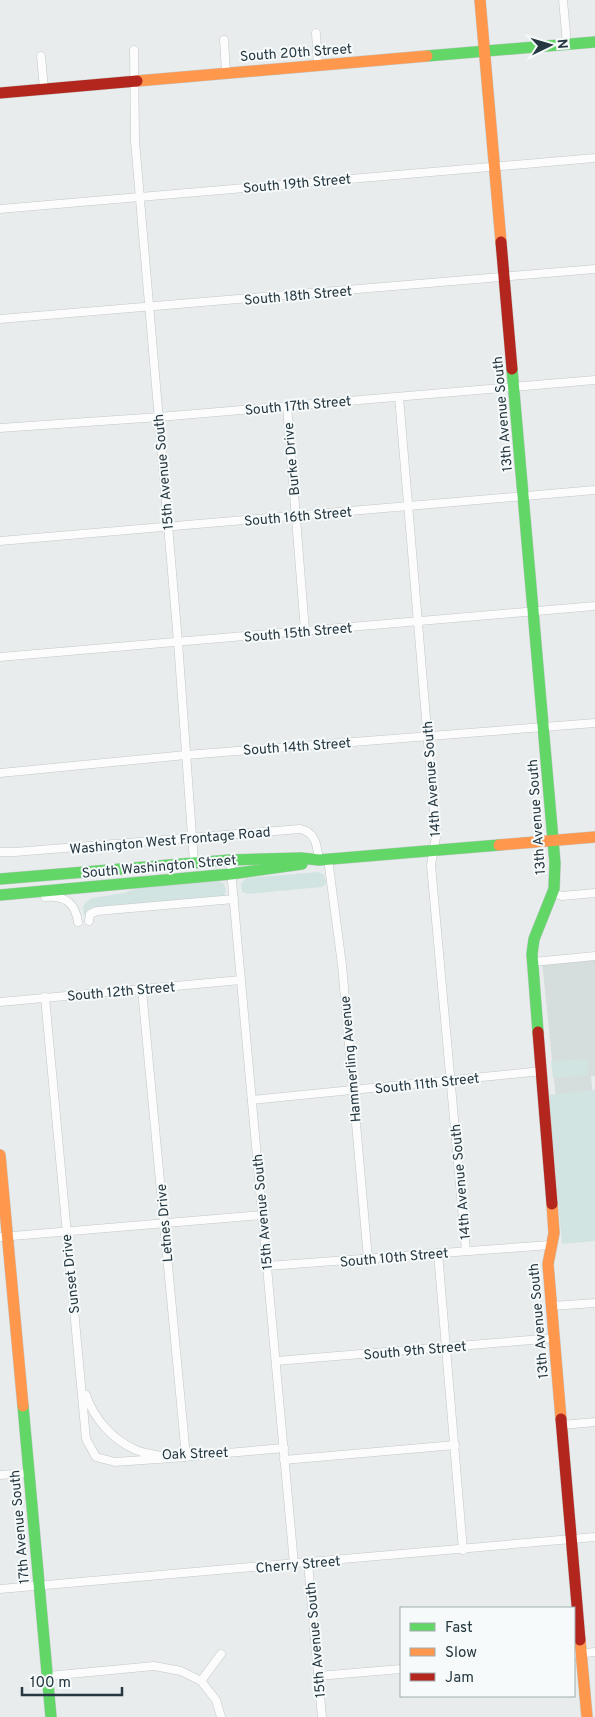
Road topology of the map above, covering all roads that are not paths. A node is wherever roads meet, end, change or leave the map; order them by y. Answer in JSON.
{"nodes":[{"id":1,"x":480,"y":0,"type":"edge"},
{"id":2,"x":563,"y":0,"type":"edge"},
{"id":3,"x":316,"y":33,"type":"dead end"},
{"id":4,"x":224,"y":40,"type":"dead end"},
{"id":5,"x":595,"y":42,"type":"edge"},
{"id":6,"x":567,"y":44,"type":"junction"},
{"id":7,"x":134,"y":50,"type":"dead end"},
{"id":8,"x":486,"y":51,"type":"junction"},
{"id":9,"x":41,"y":56,"type":"dead end"},
{"id":10,"x":318,"y":66,"type":"junction"},
{"id":11,"x":226,"y":72,"type":"junction"},
{"id":12,"x":135,"y":80,"type":"junction"},
{"id":13,"x":44,"y":89,"type":"junction"},
{"id":14,"x":0,"y":93,"type":"edge"},
{"id":15,"x":595,"y":158,"type":"edge"},
{"id":16,"x":496,"y":166,"type":"junction"},
{"id":17,"x":140,"y":196,"type":"junction"},
{"id":18,"x":0,"y":208,"type":"edge"},
{"id":19,"x":595,"y":269,"type":"edge"},
{"id":20,"x":505,"y":277,"type":"junction"},
{"id":21,"x":149,"y":307,"type":"junction"},
{"id":22,"x":0,"y":319,"type":"edge"},
{"id":23,"x":595,"y":380,"type":"edge"},
{"id":24,"x":514,"y":387,"type":"junction"},
{"id":25,"x":399,"y":397,"type":"junction"},
{"id":26,"x":286,"y":406,"type":"junction"},
{"id":27,"x":159,"y":417,"type":"junction"},
{"id":28,"x":0,"y":428,"type":"edge"},
{"id":29,"x":595,"y":490,"type":"edge"},
{"id":30,"x":524,"y":497,"type":"junction"},
{"id":31,"x":409,"y":506,"type":"junction"},
{"id":32,"x":296,"y":516,"type":"junction"},
{"id":33,"x":167,"y":527,"type":"junction"},
{"id":34,"x":0,"y":541,"type":"edge"},
{"id":35,"x":595,"y":606,"type":"edge"},
{"id":36,"x":534,"y":611,"type":"junction"},
{"id":37,"x":418,"y":622,"type":"junction"},
{"id":38,"x":305,"y":631,"type":"junction"},
{"id":39,"x":178,"y":642,"type":"junction"},
{"id":40,"x":0,"y":657,"type":"edge"},
{"id":41,"x":595,"y":723,"type":"edge"},
{"id":42,"x":544,"y":728,"type":"junction"},
{"id":43,"x":428,"y":736,"type":"junction"},
{"id":44,"x":186,"y":755,"type":"junction"},
{"id":45,"x":0,"y":773,"type":"edge"},
{"id":46,"x":595,"y":837,"type":"edge"},
{"id":47,"x":192,"y":838,"type":"junction"},
{"id":48,"x":553,"y":840,"type":"junction"},
{"id":49,"x":435,"y":849,"type":"junction"},
{"id":50,"x":0,"y":852,"type":"edge"},
{"id":51,"x":323,"y":859,"type":"junction"},
{"id":52,"x":230,"y":860,"type":"junction"},
{"id":53,"x":194,"y":863,"type":"junction"},
{"id":54,"x":231,"y":874,"type":"junction"},
{"id":55,"x":0,"y":879,"type":"edge"},
{"id":56,"x":553,"y":893,"type":"junction"},
{"id":57,"x":595,"y":893,"type":"edge"},
{"id":58,"x":6,"y":894,"type":"edge"},
{"id":59,"x":234,"y":899,"type":"junction"},
{"id":60,"x":89,"y":921,"type":"dead end"},
{"id":61,"x":78,"y":922,"type":"dead end"},
{"id":62,"x":595,"y":956,"type":"edge"},
{"id":63,"x":533,"y":962,"type":"junction"},
{"id":64,"x":241,"y":980,"type":"junction"},
{"id":65,"x":142,"y":990,"type":"junction"},
{"id":66,"x":45,"y":997,"type":"junction"},
{"id":67,"x":0,"y":1002,"type":"edge"},
{"id":68,"x":542,"y":1071,"type":"junction"},
{"id":69,"x":451,"y":1081,"type":"junction"},
{"id":70,"x":353,"y":1090,"type":"junction"},
{"id":71,"x":252,"y":1100,"type":"junction"},
{"id":72,"x":0,"y":1155,"type":"edge"},
{"id":73,"x":263,"y":1215,"type":"junction"},
{"id":74,"x":164,"y":1224,"type":"junction"},
{"id":75,"x":66,"y":1232,"type":"junction"},
{"id":76,"x":4,"y":1237,"type":"edge"},
{"id":77,"x":550,"y":1245,"type":"junction"},
{"id":78,"x":466,"y":1251,"type":"junction"},
{"id":79,"x":438,"y":1253,"type":"junction"},
{"id":80,"x":368,"y":1259,"type":"junction"},
{"id":81,"x":267,"y":1266,"type":"junction"},
{"id":82,"x":595,"y":1303,"type":"edge"},
{"id":83,"x":552,"y":1306,"type":"junction"},
{"id":84,"x":554,"y":1338,"type":"junction"},
{"id":85,"x":445,"y":1348,"type":"junction"},
{"id":86,"x":276,"y":1361,"type":"junction"},
{"id":87,"x":81,"y":1382,"type":"junction"},
{"id":88,"x":595,"y":1422,"type":"edge"},
{"id":89,"x":562,"y":1425,"type":"junction"},
{"id":90,"x":454,"y":1446,"type":"junction"},
{"id":91,"x":284,"y":1448,"type":"junction"},
{"id":92,"x":186,"y":1456,"type":"junction"},
{"id":93,"x":284,"y":1460,"type":"junction"},
{"id":94,"x":29,"y":1473,"type":"junction"},
{"id":95,"x":0,"y":1475,"type":"edge"},
{"id":96,"x":595,"y":1538,"type":"edge"},
{"id":97,"x":572,"y":1539,"type":"junction"},
{"id":98,"x":463,"y":1550,"type":"junction"},
{"id":99,"x":308,"y":1563,"type":"junction"},
{"id":100,"x":294,"y":1564,"type":"junction"},
{"id":101,"x":40,"y":1585,"type":"junction"},
{"id":102,"x":0,"y":1589,"type":"edge"},
{"id":103,"x":595,"y":1652,"type":"edge"},
{"id":104,"x":222,"y":1654,"type":"dead end"},
{"id":105,"x":578,"y":1654,"type":"edge"},
{"id":106,"x":400,"y":1669,"type":"edge"},
{"id":107,"x":48,"y":1676,"type":"junction"},
{"id":108,"x":318,"y":1676,"type":"junction"},
{"id":109,"x":200,"y":1681,"type":"junction"},
{"id":110,"x":51,"y":1717,"type":"edge"},
{"id":111,"x":221,"y":1717,"type":"edge"},
{"id":112,"x":322,"y":1717,"type":"edge"},
{"id":113,"x":587,"y":1717,"type":"edge"}],
"edges":[{"from":1,"to":8,"type":"street","name":"13th Avenue South"},
{"from":2,"to":6,"type":"street"},
{"from":3,"to":10,"type":"street"},
{"from":4,"to":11,"type":"street"},
{"from":5,"to":6,"type":"street","name":"South 20th Street"},
{"from":6,"to":8,"type":"street","name":"South 20th Street"},
{"from":7,"to":12,"type":"street","name":"15th Avenue South"},
{"from":8,"to":10,"type":"street","name":"South 20th Street"},
{"from":8,"to":16,"type":"street","name":"13th Avenue South"},
{"from":9,"to":13,"type":"street"},
{"from":10,"to":11,"type":"street","name":"South 20th Street"},
{"from":11,"to":12,"type":"street","name":"South 20th Street"},
{"from":12,"to":13,"type":"street","name":"South 20th Street"},
{"from":12,"to":17,"type":"street","name":"15th Avenue South"},
{"from":13,"to":14,"type":"street","name":"South 20th Street"},
{"from":15,"to":16,"type":"street","name":"South 19th Street"},
{"from":16,"to":17,"type":"street","name":"South 19th Street"},
{"from":16,"to":20,"type":"street","name":"13th Avenue South"},
{"from":17,"to":18,"type":"street","name":"South 19th Street"},
{"from":17,"to":21,"type":"street","name":"15th Avenue South"},
{"from":19,"to":20,"type":"street","name":"South 18th Street"},
{"from":20,"to":21,"type":"street","name":"South 18th Street"},
{"from":20,"to":24,"type":"street","name":"13th Avenue South"},
{"from":21,"to":22,"type":"street","name":"South 18th Street"},
{"from":21,"to":27,"type":"street","name":"15th Avenue South"},
{"from":23,"to":24,"type":"street","name":"South 17th Street"},
{"from":24,"to":25,"type":"street","name":"South 17th Street"},
{"from":24,"to":30,"type":"street","name":"13th Avenue South"},
{"from":25,"to":26,"type":"street","name":"South 17th Street"},
{"from":25,"to":31,"type":"street","name":"14th Avenue South"},
{"from":26,"to":27,"type":"street","name":"South 17th Street"},
{"from":26,"to":32,"type":"street","name":"Burke Drive"},
{"from":27,"to":28,"type":"street","name":"South 17th Street"},
{"from":27,"to":33,"type":"street","name":"15th Avenue South"},
{"from":29,"to":30,"type":"street","name":"South 16th Street"},
{"from":30,"to":31,"type":"street","name":"South 16th Street"},
{"from":30,"to":36,"type":"street","name":"13th Avenue South"},
{"from":31,"to":32,"type":"street","name":"South 16th Street"},
{"from":31,"to":37,"type":"street","name":"14th Avenue South"},
{"from":32,"to":33,"type":"street","name":"South 16th Street"},
{"from":32,"to":38,"type":"street","name":"Burke Drive"},
{"from":33,"to":34,"type":"street","name":"South 16th Street"},
{"from":33,"to":39,"type":"street","name":"15th Avenue South"},
{"from":35,"to":36,"type":"street","name":"South 15th Street"},
{"from":36,"to":37,"type":"street","name":"South 15th Street"},
{"from":36,"to":42,"type":"street","name":"13th Avenue South"},
{"from":37,"to":38,"type":"street","name":"South 15th Street"},
{"from":37,"to":43,"type":"street","name":"14th Avenue South"},
{"from":38,"to":39,"type":"street","name":"South 15th Street"},
{"from":39,"to":40,"type":"street","name":"South 15th Street"},
{"from":39,"to":44,"type":"street","name":"15th Avenue South"},
{"from":41,"to":42,"type":"street","name":"South 14th Street"},
{"from":42,"to":43,"type":"street","name":"South 14th Street"},
{"from":42,"to":48,"type":"street","name":"13th Avenue South"},
{"from":43,"to":44,"type":"street","name":"South 14th Street"},
{"from":43,"to":49,"type":"street","name":"14th Avenue South"},
{"from":44,"to":45,"type":"street","name":"South 14th Street"},
{"from":44,"to":47,"type":"street","name":"15th Avenue South"},
{"from":46,"to":48,"type":"street","name":"South Washington Street"},
{"from":47,"to":50,"type":"street","name":"Washington West Frontage Road"},
{"from":47,"to":51,"type":"street","name":"Washington West Frontage Road"},
{"from":47,"to":53,"type":"street","name":"15th Avenue South"},
{"from":48,"to":49,"type":"street","name":"South Washington Street"},
{"from":48,"to":56,"type":"street","name":"13th Avenue South"},
{"from":49,"to":51,"type":"street","name":"South Washington Street"},
{"from":49,"to":69,"type":"street","name":"14th Avenue South"},
{"from":51,"to":52,"type":"street","name":"South Washington Street"},
{"from":51,"to":54,"type":"street","name":"South Washington Street"},
{"from":51,"to":70,"type":"street","name":"Hammerling Avenue"},
{"from":52,"to":53,"type":"street","name":"South Washington Street"},
{"from":52,"to":54,"type":"street","name":"15th Avenue South"},
{"from":53,"to":55,"type":"street","name":"South Washington Street"},
{"from":54,"to":58,"type":"street","name":"South Washington Street"},
{"from":54,"to":59,"type":"street","name":"15th Avenue South"},
{"from":56,"to":57,"type":"street"},
{"from":56,"to":63,"type":"street","name":"13th Avenue South"},
{"from":58,"to":61,"type":"street"},
{"from":59,"to":60,"type":"street"},
{"from":59,"to":64,"type":"street","name":"15th Avenue South"},
{"from":62,"to":63,"type":"street"},
{"from":63,"to":68,"type":"street","name":"13th Avenue South"},
{"from":64,"to":65,"type":"street","name":"South 12th Street"},
{"from":64,"to":71,"type":"street","name":"15th Avenue South"},
{"from":65,"to":66,"type":"street","name":"South 12th Street"},
{"from":65,"to":74,"type":"street","name":"Letnes Drive"},
{"from":66,"to":67,"type":"street","name":"South 12th Street"},
{"from":66,"to":75,"type":"street","name":"Sunset Drive"},
{"from":68,"to":69,"type":"street","name":"South 11th Street"},
{"from":68,"to":77,"type":"street","name":"13th Avenue South"},
{"from":69,"to":70,"type":"street","name":"South 11th Street"},
{"from":69,"to":78,"type":"street","name":"14th Avenue South"},
{"from":70,"to":71,"type":"street","name":"South 11th Street"},
{"from":70,"to":80,"type":"street","name":"Hammerling Avenue"},
{"from":71,"to":73,"type":"street","name":"15th Avenue South"},
{"from":72,"to":76,"type":"street","name":"17th Avenue South"},
{"from":73,"to":74,"type":"street"},
{"from":73,"to":81,"type":"street","name":"15th Avenue South"},
{"from":74,"to":75,"type":"street"},
{"from":74,"to":92,"type":"street","name":"Letnes Drive"},
{"from":75,"to":76,"type":"street"},
{"from":75,"to":87,"type":"street","name":"Sunset Drive"},
{"from":76,"to":94,"type":"street","name":"17th Avenue South"},
{"from":77,"to":78,"type":"street","name":"South 10th Street"},
{"from":77,"to":83,"type":"street","name":"13th Avenue South"},
{"from":78,"to":79,"type":"street","name":"South 10th Street"},
{"from":79,"to":80,"type":"street","name":"South 10th Street"},
{"from":79,"to":85,"type":"street"},
{"from":80,"to":81,"type":"street","name":"South 10th Street"},
{"from":81,"to":86,"type":"street","name":"15th Avenue South"},
{"from":82,"to":83,"type":"street"},
{"from":83,"to":84,"type":"street","name":"13th Avenue South"},
{"from":84,"to":85,"type":"street","name":"South 9th Street"},
{"from":84,"to":89,"type":"street","name":"13th Avenue South"},
{"from":85,"to":86,"type":"street","name":"South 9th Street"},
{"from":85,"to":90,"type":"street"},
{"from":86,"to":91,"type":"street","name":"15th Avenue South"},
{"from":87,"to":92,"type":"street","name":"Oak Street"},
{"from":87,"to":92,"type":"street","name":"Sunset Drive"},
{"from":88,"to":89,"type":"street"},
{"from":89,"to":97,"type":"street","name":"13th Avenue South"},
{"from":90,"to":93,"type":"street"},
{"from":90,"to":98,"type":"street"},
{"from":91,"to":92,"type":"street","name":"Oak Street"},
{"from":91,"to":93,"type":"street","name":"15th Avenue South"},
{"from":93,"to":100,"type":"street","name":"15th Avenue South"},
{"from":94,"to":95,"type":"street"},
{"from":94,"to":101,"type":"street","name":"17th Avenue South"},
{"from":96,"to":97,"type":"street","name":"Cherry Street"},
{"from":97,"to":98,"type":"street","name":"Cherry Street"},
{"from":97,"to":105,"type":"street","name":"13th Avenue South"},
{"from":98,"to":99,"type":"street","name":"Cherry Street"},
{"from":99,"to":100,"type":"street","name":"Cherry Street"},
{"from":99,"to":108,"type":"street","name":"15th Avenue South"},
{"from":100,"to":101,"type":"street","name":"Cherry Street"},
{"from":101,"to":102,"type":"street","name":"Cherry Street"},
{"from":101,"to":107,"type":"street","name":"17th Avenue South"},
{"from":103,"to":105,"type":"street"},
{"from":104,"to":109,"type":"street"},
{"from":105,"to":113,"type":"street","name":"13th Avenue South"},
{"from":106,"to":108,"type":"street"},
{"from":107,"to":109,"type":"street"},
{"from":107,"to":110,"type":"street","name":"17th Avenue South"},
{"from":108,"to":112,"type":"street","name":"15th Avenue South"},
{"from":109,"to":111,"type":"street"}]}
